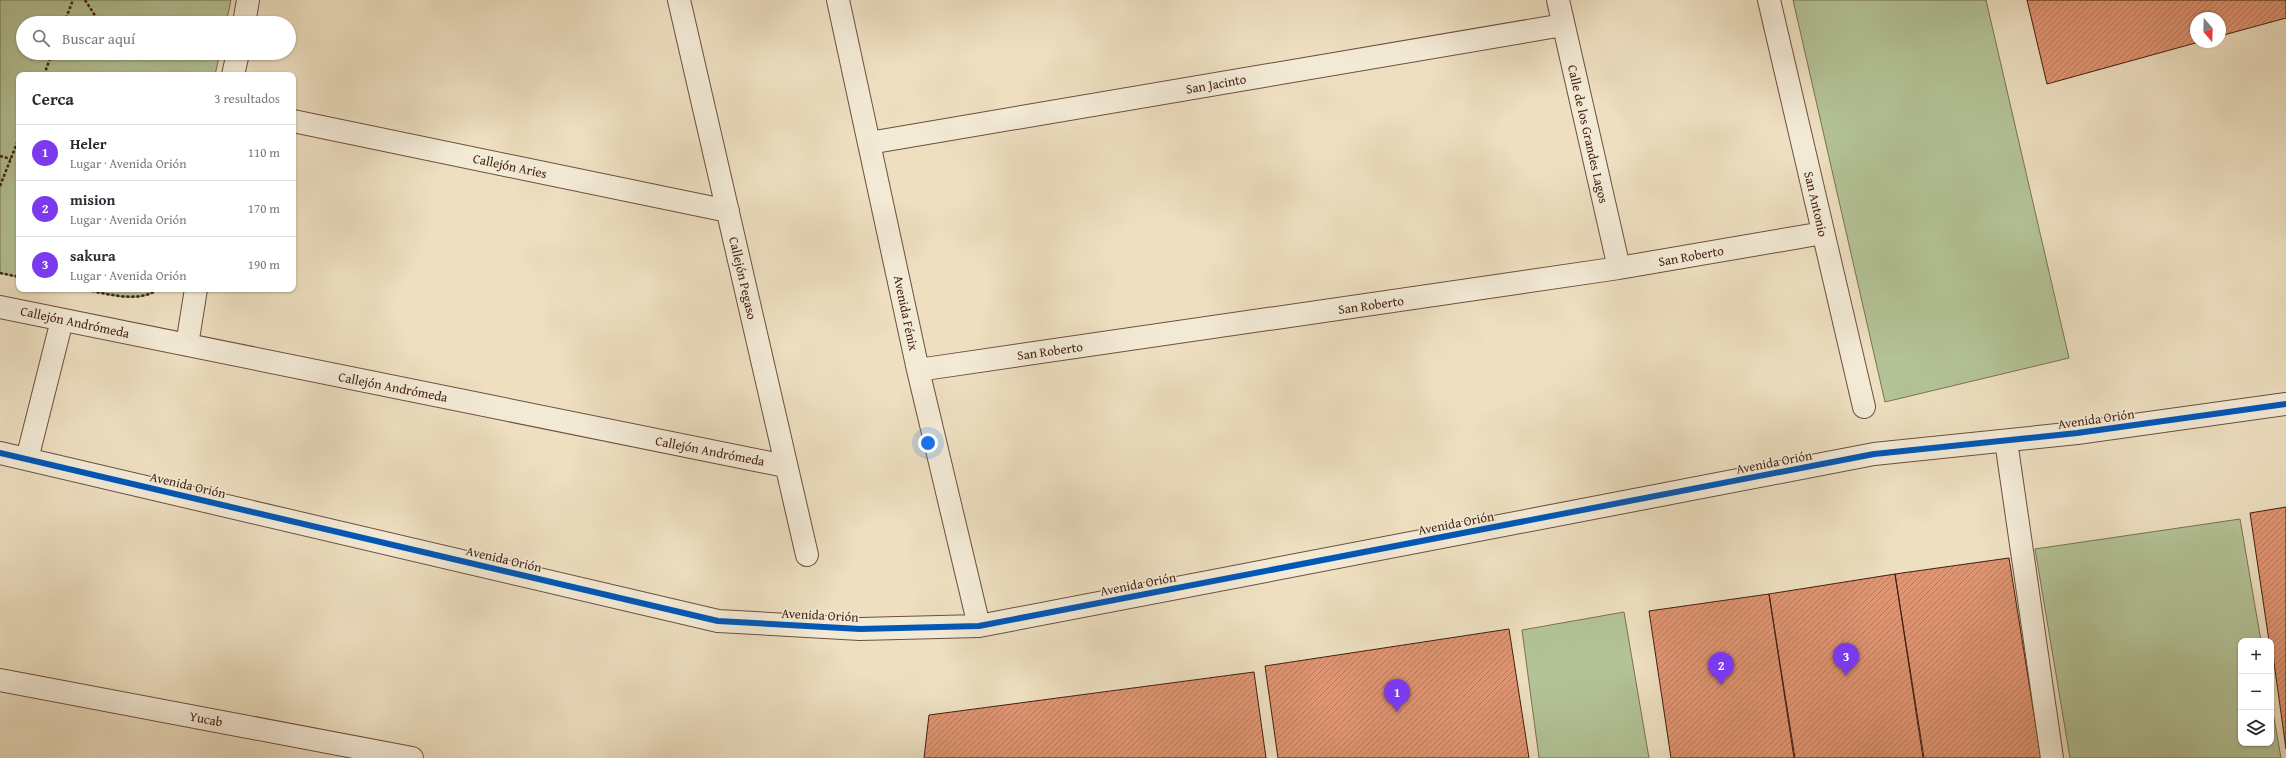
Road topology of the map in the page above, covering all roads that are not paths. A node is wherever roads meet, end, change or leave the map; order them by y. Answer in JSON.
{"nodes":[{"id":1,"x":248,"y":0,"type":"edge"},
{"id":2,"x":679,"y":0,"type":"edge"},
{"id":3,"x":838,"y":0,"type":"edge"},
{"id":4,"x":1558,"y":0,"type":"edge"},
{"id":5,"x":1769,"y":0,"type":"edge"},
{"id":6,"x":245,"y":16,"type":"edge"},
{"id":7,"x":1564,"y":25,"type":"junction"},
{"id":8,"x":236,"y":60,"type":"edge"},
{"id":9,"x":234,"y":72,"type":"edge"},
{"id":10,"x":296,"y":122,"type":"edge"},
{"id":11,"x":869,"y":143,"type":"junction"},
{"id":12,"x":728,"y":211,"type":"junction"},
{"id":13,"x":1823,"y":233,"type":"junction"},
{"id":14,"x":1619,"y":268,"type":"junction"},
{"id":15,"x":196,"y":292,"type":"edge"},
{"id":16,"x":1,"y":310,"type":"edge"},
{"id":17,"x":62,"y":320,"type":"junction"},
{"id":18,"x":187,"y":345,"type":"junction"},
{"id":19,"x":918,"y":370,"type":"junction"},
{"id":20,"x":2286,"y":404,"type":"edge"},
{"id":21,"x":1864,"y":407,"type":"dead end"},
{"id":22,"x":2006,"y":441,"type":"junction"},
{"id":23,"x":0,"y":453,"type":"edge"},
{"id":24,"x":27,"y":459,"type":"junction"},
{"id":25,"x":785,"y":466,"type":"junction"},
{"id":26,"x":807,"y":555,"type":"dead end"},
{"id":27,"x":979,"y":626,"type":"junction"},
{"id":28,"x":0,"y":680,"type":"edge"},
{"id":29,"x":386,"y":756,"type":"edge"},
{"id":30,"x":412,"y":758,"type":"edge"},
{"id":31,"x":2052,"y":758,"type":"edge"}],
"edges":[{"from":1,"to":6,"type":"street"},
{"from":2,"to":12,"type":"street","name":"Callejón Pegaso"},
{"from":3,"to":11,"type":"street","name":"Avenida Fénix"},
{"from":4,"to":7,"type":"street","name":"Calle de los Grandes Lagos"},
{"from":5,"to":13,"type":"street","name":"San Antonio"},
{"from":7,"to":11,"type":"street","name":"San Jacinto"},
{"from":7,"to":14,"type":"street","name":"Calle de los Grandes Lagos"},
{"from":8,"to":9,"type":"street"},
{"from":10,"to":12,"type":"street","name":"Callejón Aries"},
{"from":11,"to":19,"type":"street","name":"Avenida Fénix"},
{"from":12,"to":25,"type":"street","name":"Callejón Pegaso"},
{"from":13,"to":14,"type":"street","name":"San Roberto"},
{"from":13,"to":21,"type":"street","name":"San Antonio"},
{"from":14,"to":19,"type":"street","name":"San Roberto"},
{"from":15,"to":18,"type":"street"},
{"from":16,"to":17,"type":"street","name":"Callejón Andrómeda"},
{"from":17,"to":18,"type":"street","name":"Callejón Andrómeda"},
{"from":17,"to":24,"type":"street"},
{"from":18,"to":25,"type":"street","name":"Callejón Andrómeda"},
{"from":19,"to":27,"type":"street","name":"Avenida Fénix"},
{"from":20,"to":22,"type":"street","name":"Avenida Orión"},
{"from":22,"to":27,"type":"street","name":"Avenida Orión"},
{"from":22,"to":31,"type":"street"},
{"from":23,"to":24,"type":"street","name":"Avenida Orión"},
{"from":24,"to":27,"type":"street","name":"Avenida Orión"},
{"from":25,"to":26,"type":"street","name":"Callejón Pegaso"},
{"from":28,"to":29,"type":"street","name":"Yucab"},
{"from":29,"to":30,"type":"street","name":"Yucab"}]}
